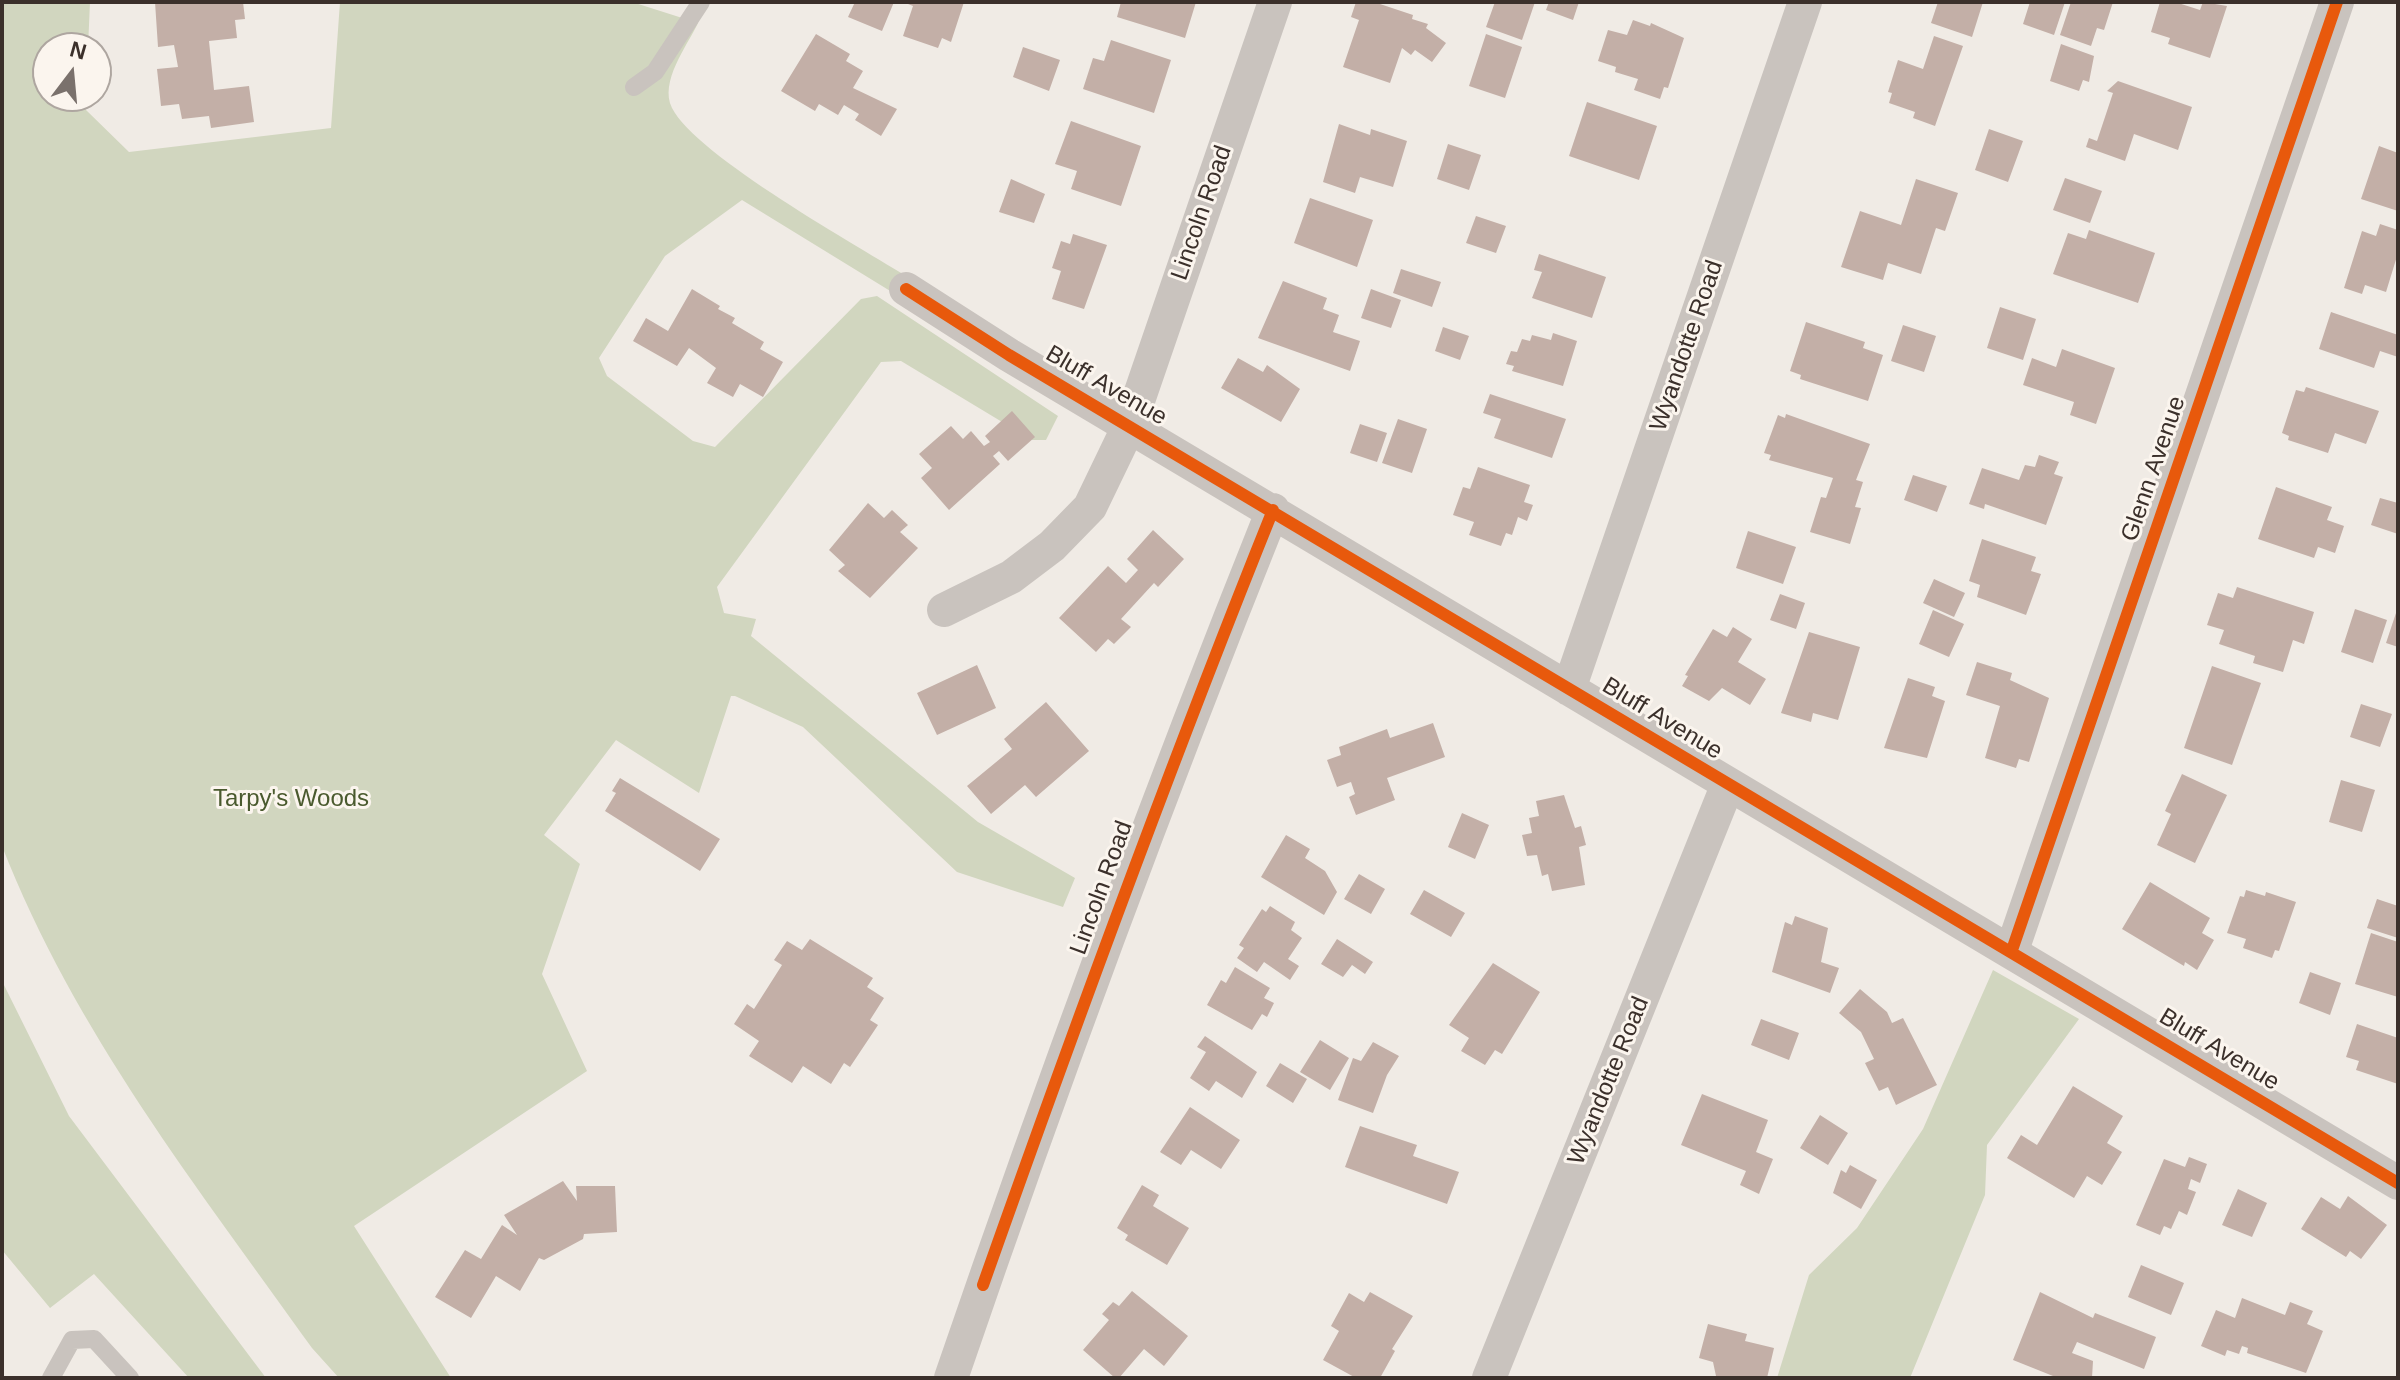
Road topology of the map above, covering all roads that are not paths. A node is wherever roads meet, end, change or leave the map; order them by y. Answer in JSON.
{"nodes":[{"id":1,"x":701,"y":2,"type":"edge"},
{"id":2,"x":1275,"y":2,"type":"edge"},
{"id":3,"x":1805,"y":2,"type":"edge"},
{"id":4,"x":2337,"y":2,"type":"edge"},
{"id":5,"x":634,"y":87,"type":"dead end"},
{"id":6,"x":906,"y":289,"type":"dead end"},
{"id":7,"x":1130,"y":424,"type":"junction"},
{"id":8,"x":1273,"y":510,"type":"junction"},
{"id":9,"x":944,"y":610,"type":"dead end"},
{"id":10,"x":1569,"y":689,"type":"junction"},
{"id":11,"x":1728,"y":784,"type":"junction"},
{"id":12,"x":2012,"y":950,"type":"junction"},
{"id":13,"x":2398,"y":1183,"type":"edge"},
{"id":14,"x":51,"y":1378,"type":"edge"},
{"id":15,"x":130,"y":1378,"type":"edge"},
{"id":16,"x":951,"y":1378,"type":"edge"},
{"id":17,"x":1489,"y":1378,"type":"edge"}],
"edges":[{"from":1,"to":5,"type":"lane"},
{"from":2,"to":7,"type":"street","name":"Lincoln Road"},
{"from":3,"to":10,"type":"street","name":"Wyandotte Road"},
{"from":4,"to":12,"type":"street","name":"Glenn Avenue"},
{"from":6,"to":7,"type":"street","name":"Bluff Avenue"},
{"from":7,"to":8,"type":"street","name":"Bluff Avenue"},
{"from":7,"to":9,"type":"street","name":"Lincoln Road"},
{"from":8,"to":10,"type":"street","name":"Bluff Avenue"},
{"from":8,"to":16,"type":"street","name":"Lincoln Road"},
{"from":10,"to":11,"type":"street","name":"Bluff Avenue"},
{"from":11,"to":12,"type":"street","name":"Bluff Avenue"},
{"from":11,"to":17,"type":"street","name":"Wyandotte Road"},
{"from":12,"to":13,"type":"street","name":"Bluff Avenue"},
{"from":14,"to":15,"type":"lane"}]}
